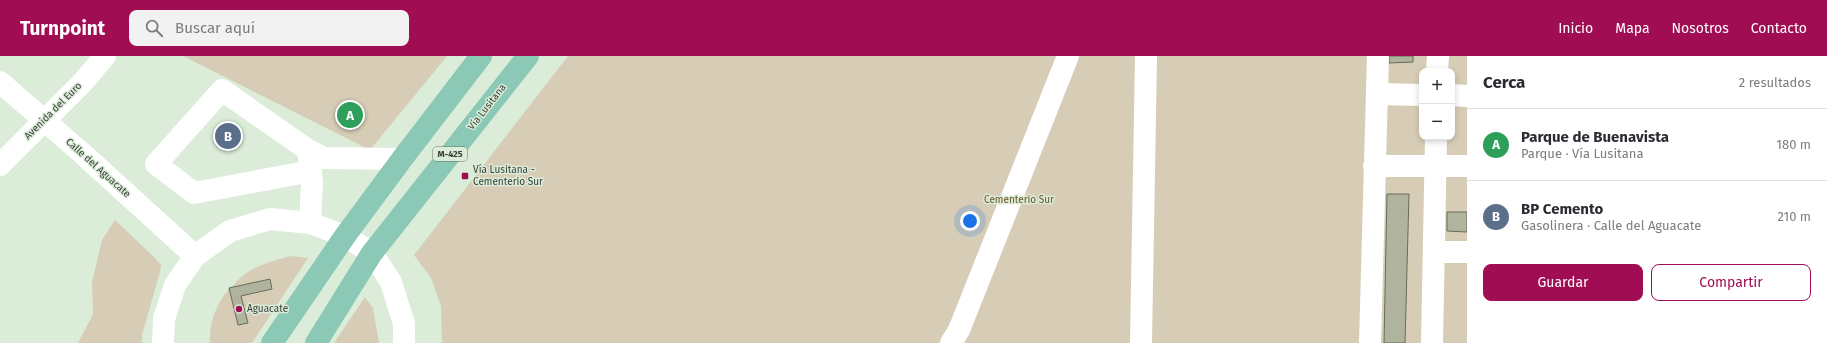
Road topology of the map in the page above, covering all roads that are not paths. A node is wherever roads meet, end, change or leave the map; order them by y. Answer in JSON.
{"nodes":[{"id":1,"x":105,"y":56,"type":"edge"},
{"id":2,"x":481,"y":56,"type":"edge"},
{"id":3,"x":528,"y":56,"type":"edge"},
{"id":4,"x":1068,"y":56,"type":"edge"},
{"id":5,"x":1146,"y":56,"type":"edge"},
{"id":6,"x":1378,"y":56,"type":"edge"},
{"id":7,"x":1438,"y":56,"type":"edge"},
{"id":8,"x":1437,"y":68,"type":"edge"},
{"id":9,"x":0,"y":82,"type":"edge"},
{"id":10,"x":1378,"y":94,"type":"junction"},
{"id":11,"x":1419,"y":95,"type":"edge"},
{"id":12,"x":1455,"y":95,"type":"edge"},
{"id":13,"x":1467,"y":96,"type":"edge"},
{"id":14,"x":44,"y":120,"type":"junction"},
{"id":15,"x":1436,"y":140,"type":"edge"},
{"id":16,"x":308,"y":150,"type":"junction"},
{"id":17,"x":402,"y":159,"type":"junction"},
{"id":18,"x":0,"y":165,"type":"edge"},
{"id":19,"x":1436,"y":165,"type":"junction"},
{"id":20,"x":1374,"y":166,"type":"junction"},
{"id":21,"x":1467,"y":166,"type":"edge"},
{"id":22,"x":311,"y":171,"type":"junction"},
{"id":23,"x":310,"y":223,"type":"junction"},
{"id":24,"x":345,"y":236,"type":"junction"},
{"id":25,"x":1434,"y":252,"type":"junction"},
{"id":26,"x":1467,"y":252,"type":"edge"},
{"id":27,"x":372,"y":253,"type":"junction"},
{"id":28,"x":195,"y":256,"type":"junction"},
{"id":29,"x":164,"y":343,"type":"edge"},
{"id":30,"x":272,"y":343,"type":"edge"},
{"id":31,"x":316,"y":343,"type":"edge"},
{"id":32,"x":404,"y":343,"type":"edge"},
{"id":33,"x":951,"y":343,"type":"edge"},
{"id":34,"x":1141,"y":343,"type":"edge"},
{"id":35,"x":1370,"y":343,"type":"edge"},
{"id":36,"x":1432,"y":343,"type":"edge"}],
"edges":[{"from":1,"to":14,"type":"street","name":"Avenida del Euro"},
{"from":2,"to":17,"type":"main road"},
{"from":3,"to":27,"type":"main road","name":"Vía Lusitana","number":"M-425"},
{"from":4,"to":33,"type":"street"},
{"from":5,"to":34,"type":"street"},
{"from":6,"to":10,"type":"street"},
{"from":7,"to":8,"type":"street"},
{"from":9,"to":14,"type":"street","name":"Calle del Aguacate"},
{"from":10,"to":11,"type":"street"},
{"from":10,"to":20,"type":"street"},
{"from":12,"to":13,"type":"street"},
{"from":14,"to":18,"type":"street","name":"Avenida del Euro"},
{"from":14,"to":28,"type":"street","name":"Calle del Aguacate"},
{"from":15,"to":19,"type":"street"},
{"from":16,"to":17,"type":"street"},
{"from":16,"to":22,"type":"street"},
{"from":16,"to":22,"type":"street"},
{"from":17,"to":24,"type":"main road"},
{"from":19,"to":20,"type":"street"},
{"from":19,"to":21,"type":"street"},
{"from":19,"to":25,"type":"street"},
{"from":20,"to":35,"type":"street"},
{"from":22,"to":23,"type":"street"},
{"from":23,"to":24,"type":"street"},
{"from":23,"to":28,"type":"street"},
{"from":24,"to":27,"type":"street"},
{"from":24,"to":30,"type":"main road"},
{"from":25,"to":26,"type":"street"},
{"from":25,"to":36,"type":"street"},
{"from":27,"to":31,"type":"main road","number":"M-425"},
{"from":27,"to":32,"type":"street"},
{"from":28,"to":29,"type":"street"}]}
